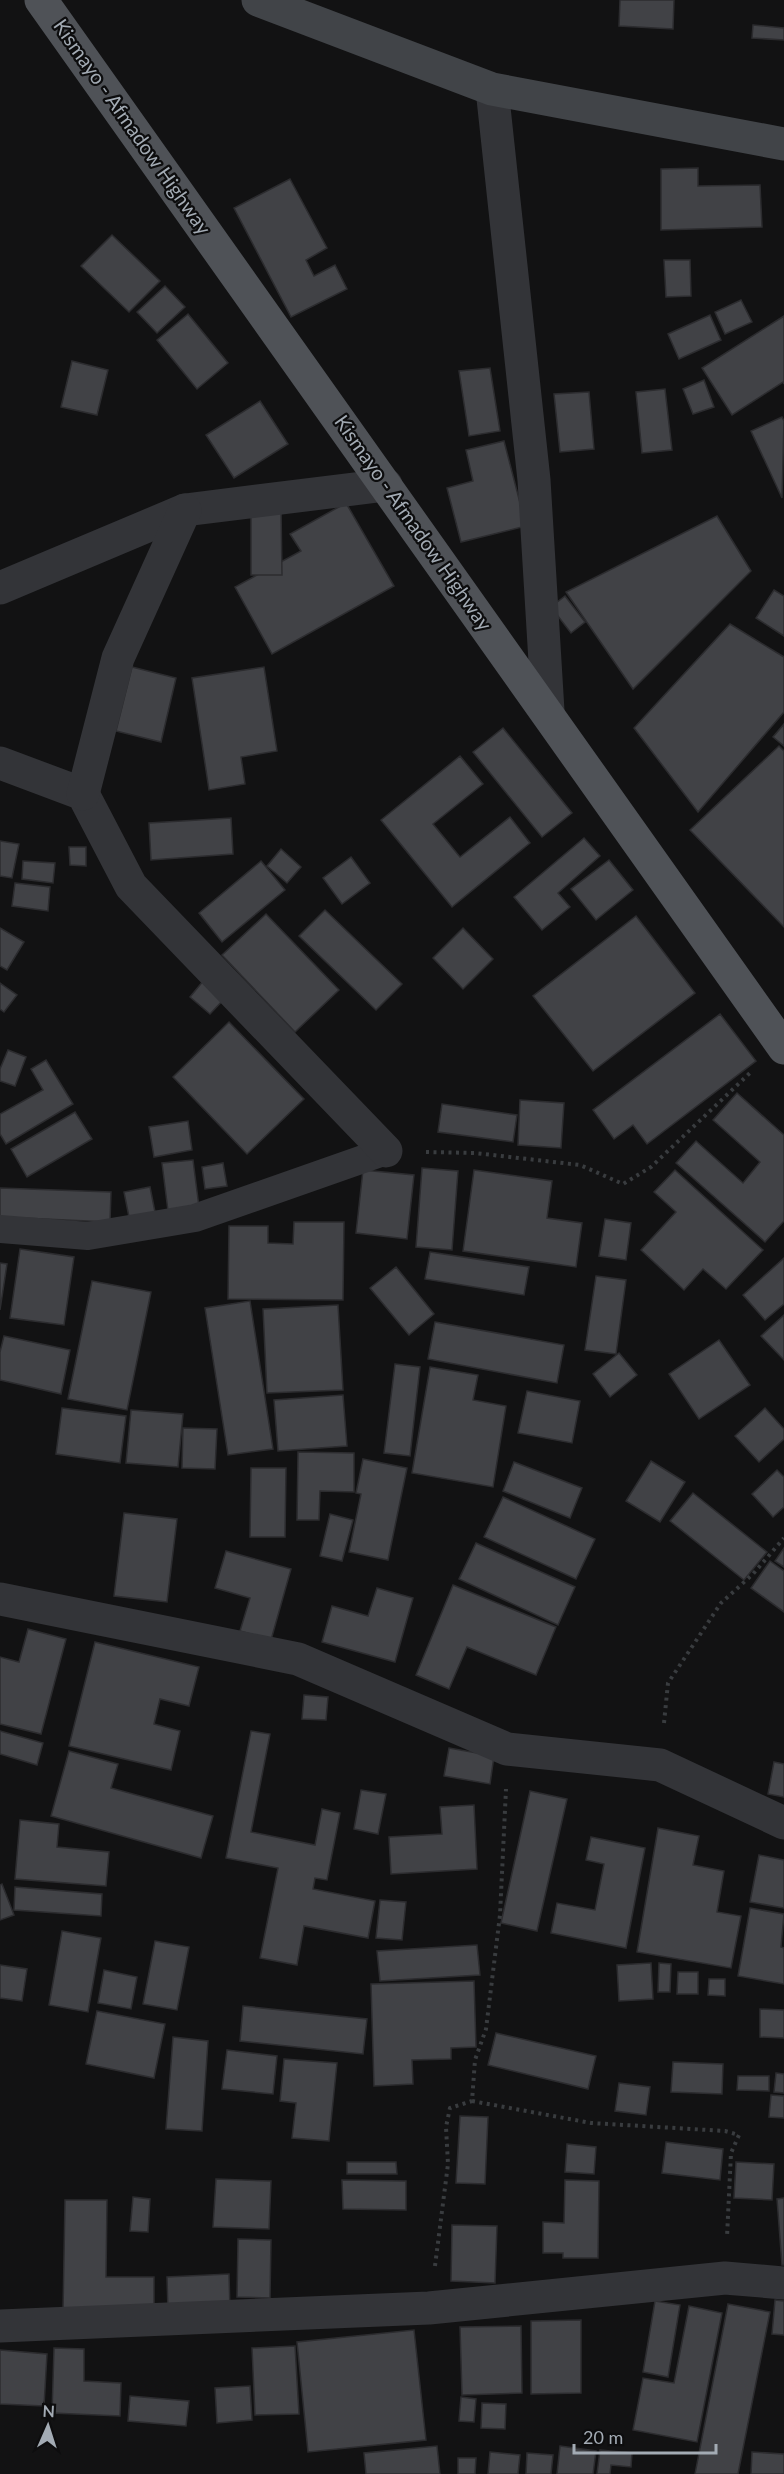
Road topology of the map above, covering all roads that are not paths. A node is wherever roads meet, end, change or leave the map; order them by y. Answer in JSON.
{"nodes":[{"id":1,"x":41,"y":0,"type":"edge"},
{"id":2,"x":258,"y":0,"type":"edge"},
{"id":3,"x":492,"y":89,"type":"junction"},
{"id":4,"x":784,"y":144,"type":"edge"},
{"id":5,"x":386,"y":485,"type":"junction"},
{"id":6,"x":185,"y":510,"type":"junction"},
{"id":7,"x":0,"y":588,"type":"edge"},
{"id":8,"x":548,"y":711,"type":"junction"},
{"id":9,"x":0,"y":763,"type":"edge"},
{"id":10,"x":83,"y":794,"type":"junction"},
{"id":11,"x":782,"y":1046,"type":"edge"},
{"id":12,"x":386,"y":1152,"type":"joint"},
{"id":13,"x":0,"y":1229,"type":"edge"},
{"id":14,"x":0,"y":1599,"type":"edge"},
{"id":15,"x":784,"y":1823,"type":"edge"},
{"id":16,"x":784,"y":2283,"type":"edge"},
{"id":17,"x":0,"y":2326,"type":"edge"}],
"edges":[{"from":1,"to":5,"type":"main road","name":"Kismayo - Afmadow Highway"},
{"from":2,"to":3,"type":"street"},
{"from":3,"to":4,"type":"street"},
{"from":3,"to":8,"type":"street"},
{"from":5,"to":6,"type":"street"},
{"from":5,"to":8,"type":"main road","name":"Kismayo - Afmadow Highway"},
{"from":6,"to":7,"type":"street"},
{"from":6,"to":10,"type":"street"},
{"from":8,"to":11,"type":"main road","name":"Kismayo - Afmadow Highway"},
{"from":9,"to":10,"type":"street"},
{"from":10,"to":12,"type":"street"},
{"from":12,"to":13,"type":"lane"},
{"from":14,"to":15,"type":"street"},
{"from":16,"to":17,"type":"street"}]}
